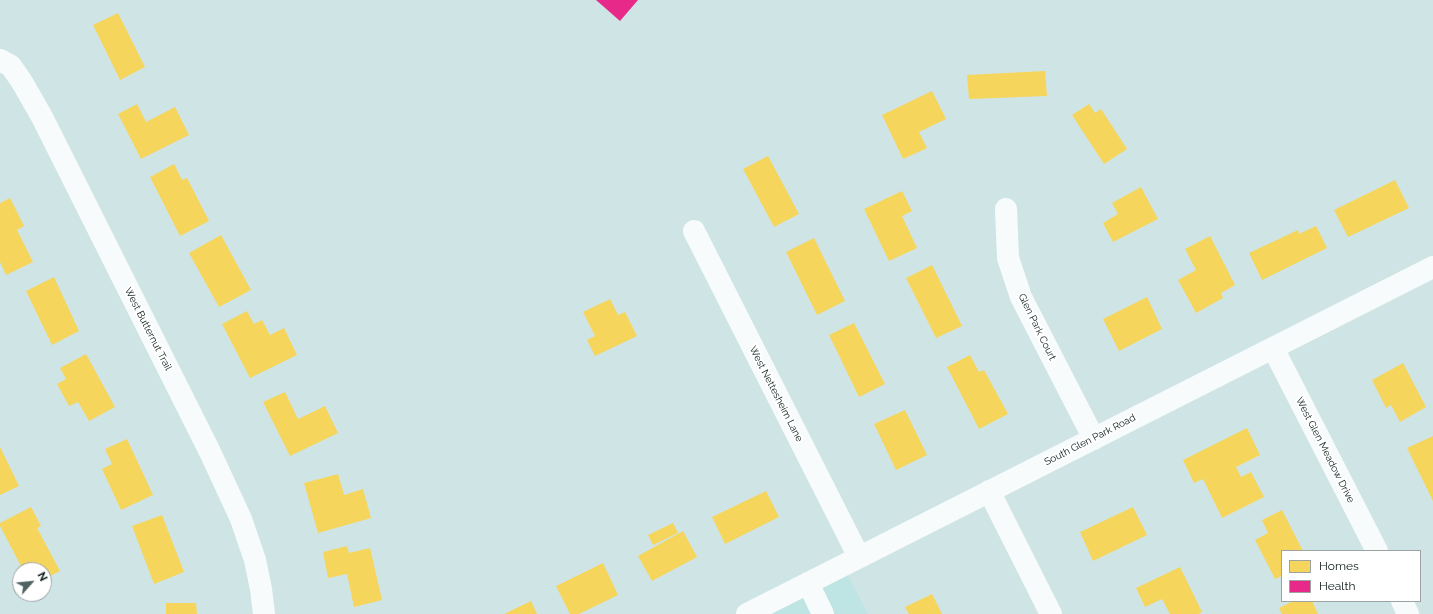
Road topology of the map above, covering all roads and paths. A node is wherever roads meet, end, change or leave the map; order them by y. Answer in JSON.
{"nodes":[{"id":1,"x":0,"y":60,"type":"edge"},
{"id":2,"x":1006,"y":209,"type":"dead end"},
{"id":3,"x":694,"y":231,"type":"dead end"},
{"id":4,"x":1433,"y":268,"type":"edge"},
{"id":5,"x":1273,"y":348,"type":"junction"},
{"id":6,"x":1094,"y":439,"type":"junction"},
{"id":7,"x":989,"y":491,"type":"junction"},
{"id":8,"x":1376,"y":550,"type":"edge"},
{"id":9,"x":858,"y":557,"type":"junction"},
{"id":10,"x":808,"y":583,"type":"junction"},
{"id":11,"x":1402,"y":602,"type":"edge"},
{"id":12,"x":264,"y":614,"type":"edge"},
{"id":13,"x":747,"y":614,"type":"edge"},
{"id":14,"x":823,"y":614,"type":"edge"},
{"id":15,"x":1051,"y":614,"type":"edge"},
{"id":16,"x":1408,"y":614,"type":"edge"}],
"edges":[{"from":1,"to":12,"type":"street","name":"West Butternut Trail"},
{"from":2,"to":6,"type":"street","name":"Glen Park Court"},
{"from":3,"to":9,"type":"street","name":"West Nettesheim Lane"},
{"from":4,"to":5,"type":"street","name":"South Glen Park Road"},
{"from":5,"to":6,"type":"street","name":"South Glen Park Road"},
{"from":5,"to":8,"type":"street","name":"West Glen Meadow Drive"},
{"from":6,"to":7,"type":"street","name":"South Glen Park Road"},
{"from":7,"to":9,"type":"street","name":"South Glen Park Road"},
{"from":7,"to":15,"type":"street"},
{"from":9,"to":10,"type":"street","name":"South Glen Park Road"},
{"from":10,"to":13,"type":"street","name":"South Glen Park Road"},
{"from":10,"to":14,"type":"street"},
{"from":11,"to":16,"type":"street"}]}
